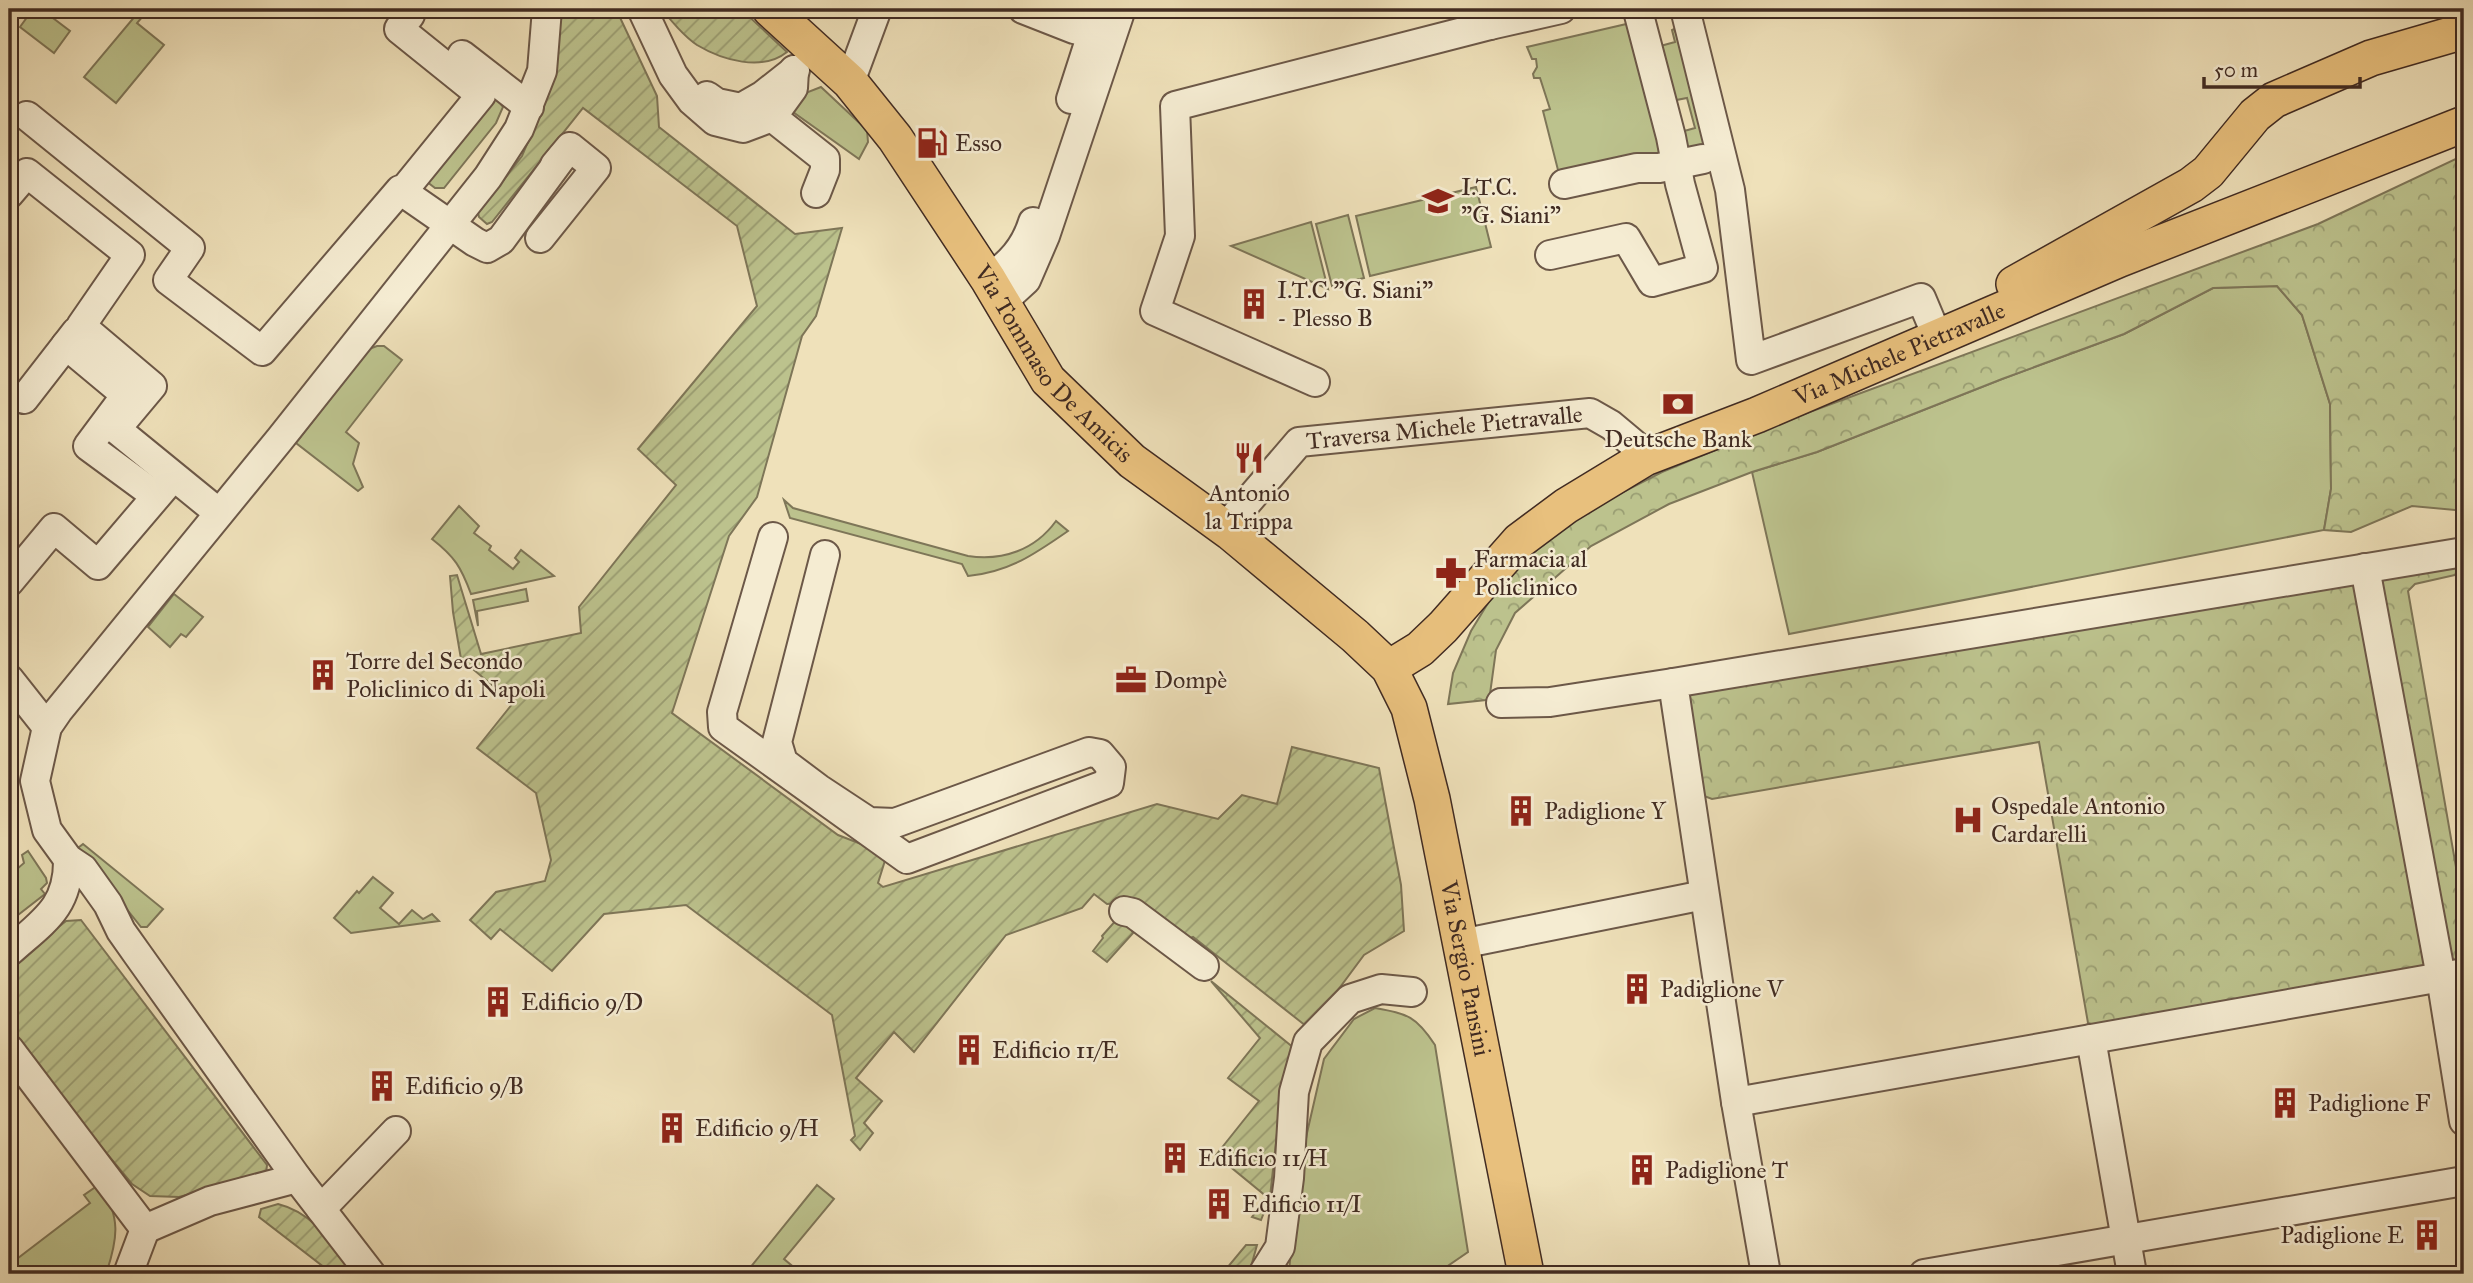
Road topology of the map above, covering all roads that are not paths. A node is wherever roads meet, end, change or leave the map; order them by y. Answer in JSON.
{"nodes":[{"id":1,"x":547,"y":9,"type":"edge"},
{"id":2,"x":770,"y":9,"type":"edge"},
{"id":3,"x":877,"y":9,"type":"edge"},
{"id":4,"x":1023,"y":9,"type":"edge"},
{"id":5,"x":1121,"y":9,"type":"edge"},
{"id":6,"x":1560,"y":9,"type":"edge"},
{"id":7,"x":1685,"y":9,"type":"edge"},
{"id":8,"x":1638,"y":11,"type":"dead end"},
{"id":9,"x":406,"y":12,"type":"edge"},
{"id":10,"x":1488,"y":17,"type":"edge"},
{"id":11,"x":648,"y":19,"type":"edge"},
{"id":12,"x":1096,"y":21,"type":"edge"},
{"id":13,"x":2464,"y":31,"type":"edge"},
{"id":14,"x":806,"y":62,"type":"junction"},
{"id":15,"x":850,"y":82,"type":"junction"},
{"id":16,"x":529,"y":107,"type":"junction"},
{"id":17,"x":27,"y":116,"type":"dead end"},
{"id":18,"x":772,"y":117,"type":"junction"},
{"id":19,"x":2464,"y":124,"type":"edge"},
{"id":20,"x":1690,"y":162,"type":"junction"},
{"id":21,"x":1564,"y":184,"type":"dead end"},
{"id":22,"x":402,"y":191,"type":"junction"},
{"id":23,"x":816,"y":193,"type":"dead end"},
{"id":24,"x":9,"y":194,"type":"edge"},
{"id":25,"x":461,"y":217,"type":"junction"},
{"id":26,"x":540,"y":238,"type":"dead end"},
{"id":27,"x":1550,"y":255,"type":"dead end"},
{"id":28,"x":995,"y":290,"type":"junction"},
{"id":29,"x":1991,"y":315,"type":"junction"},
{"id":30,"x":73,"y":336,"type":"junction"},
{"id":31,"x":1937,"y":336,"type":"junction"},
{"id":32,"x":1315,"y":382,"type":"dead end"},
{"id":33,"x":24,"y":399,"type":"dead end"},
{"id":34,"x":1647,"y":457,"type":"junction"},
{"id":35,"x":164,"y":486,"type":"junction"},
{"id":36,"x":219,"y":513,"type":"junction"},
{"id":37,"x":1227,"y":530,"type":"junction"},
{"id":38,"x":773,"y":537,"type":"dead end"},
{"id":39,"x":2464,"y":552,"type":"edge"},
{"id":40,"x":825,"y":555,"type":"dead end"},
{"id":41,"x":2365,"y":568,"type":"junction"},
{"id":42,"x":9,"y":582,"type":"edge"},
{"id":43,"x":1389,"y":668,"type":"junction"},
{"id":44,"x":9,"y":679,"type":"edge"},
{"id":45,"x":1673,"y":683,"type":"junction"},
{"id":46,"x":1501,"y":703,"type":"dead end"},
{"id":47,"x":18,"y":706,"type":"edge"},
{"id":48,"x":47,"y":727,"type":"junction"},
{"id":49,"x":68,"y":859,"type":"junction"},
{"id":50,"x":1704,"y":895,"type":"junction"},
{"id":51,"x":1124,"y":911,"type":"dead end"},
{"id":52,"x":43,"y":922,"type":"junction"},
{"id":53,"x":121,"y":931,"type":"junction"},
{"id":54,"x":1461,"y":944,"type":"junction"},
{"id":55,"x":9,"y":952,"type":"edge"},
{"id":56,"x":1204,"y":966,"type":"dead end"},
{"id":57,"x":2452,"y":975,"type":"edge"},
{"id":58,"x":1412,"y":992,"type":"dead end"},
{"id":59,"x":2091,"y":1039,"type":"junction"},
{"id":60,"x":9,"y":1049,"type":"edge"},
{"id":61,"x":1736,"y":1102,"type":"junction"},
{"id":62,"x":2464,"y":1121,"type":"edge"},
{"id":63,"x":396,"y":1131,"type":"dead end"},
{"id":64,"x":297,"y":1178,"type":"junction"},
{"id":65,"x":2464,"y":1181,"type":"edge"},
{"id":66,"x":321,"y":1209,"type":"junction"},
{"id":67,"x":145,"y":1229,"type":"junction"},
{"id":68,"x":2126,"y":1240,"type":"junction"},
{"id":69,"x":128,"y":1274,"type":"edge"},
{"id":70,"x":371,"y":1274,"type":"edge"},
{"id":71,"x":1263,"y":1274,"type":"edge"},
{"id":72,"x":1526,"y":1274,"type":"edge"},
{"id":73,"x":1766,"y":1274,"type":"edge"},
{"id":74,"x":1923,"y":1274,"type":"edge"},
{"id":75,"x":2132,"y":1274,"type":"edge"}],
"edges":[{"from":1,"to":16,"type":"street"},
{"from":2,"to":14,"type":"main road","name":"Via Tommaso De Amicis"},
{"from":3,"to":15,"type":"street"},
{"from":4,"to":12,"type":"street"},
{"from":5,"to":28,"type":"street"},
{"from":6,"to":10,"type":"street"},
{"from":7,"to":31,"type":"street"},
{"from":8,"to":20,"type":"street"},
{"from":9,"to":16,"type":"street"},
{"from":9,"to":22,"type":"street"},
{"from":10,"to":32,"type":"street"},
{"from":11,"to":14,"type":"street"},
{"from":11,"to":18,"type":"street"},
{"from":12,"to":28,"type":"street"},
{"from":13,"to":29,"type":"main road"},
{"from":14,"to":15,"type":"main road","name":"Via Tommaso De Amicis"},
{"from":14,"to":18,"type":"street"},
{"from":15,"to":28,"type":"main road","name":"Via Tommaso De Amicis"},
{"from":16,"to":25,"type":"street"},
{"from":17,"to":22,"type":"street"},
{"from":18,"to":23,"type":"street"},
{"from":19,"to":29,"type":"main road","name":"Via Michele Pietravalle"},
{"from":20,"to":21,"type":"street"},
{"from":20,"to":27,"type":"street"},
{"from":22,"to":25,"type":"street"},
{"from":24,"to":30,"type":"street"},
{"from":25,"to":26,"type":"street"},
{"from":25,"to":36,"type":"street"},
{"from":28,"to":37,"type":"main road","name":"Via Tommaso De Amicis"},
{"from":29,"to":31,"type":"main road","name":"Via Michele Pietravalle"},
{"from":30,"to":33,"type":"street"},
{"from":30,"to":35,"type":"street"},
{"from":31,"to":34,"type":"main road","name":"Via Michele Pietravalle"},
{"from":34,"to":37,"type":"street","name":"Traversa Michele Pietravalle"},
{"from":34,"to":43,"type":"main road","name":"Via Michele Pietravalle"},
{"from":35,"to":36,"type":"street"},
{"from":35,"to":42,"type":"street"},
{"from":36,"to":48,"type":"street"},
{"from":37,"to":43,"type":"main road","name":"Via Tommaso De Amicis"},
{"from":38,"to":40,"type":"street"},
{"from":39,"to":41,"type":"street"},
{"from":41,"to":45,"type":"street"},
{"from":41,"to":57,"type":"street"},
{"from":43,"to":54,"type":"main road","name":"Via Sergio Pansini"},
{"from":44,"to":47,"type":"street"},
{"from":45,"to":46,"type":"street"},
{"from":45,"to":50,"type":"street"},
{"from":47,"to":48,"type":"street"},
{"from":48,"to":49,"type":"street"},
{"from":49,"to":52,"type":"street"},
{"from":49,"to":53,"type":"street"},
{"from":50,"to":54,"type":"street"},
{"from":50,"to":61,"type":"street"},
{"from":51,"to":56,"type":"street"},
{"from":52,"to":53,"type":"street"},
{"from":52,"to":55,"type":"street"},
{"from":53,"to":64,"type":"street"},
{"from":54,"to":72,"type":"main road","name":"Via Sergio Pansini"},
{"from":57,"to":59,"type":"street"},
{"from":57,"to":62,"type":"street"},
{"from":58,"to":71,"type":"street"},
{"from":59,"to":61,"type":"street"},
{"from":59,"to":68,"type":"street"},
{"from":60,"to":67,"type":"street"},
{"from":61,"to":73,"type":"street"},
{"from":63,"to":66,"type":"street"},
{"from":64,"to":66,"type":"street"},
{"from":64,"to":67,"type":"street"},
{"from":65,"to":68,"type":"street"},
{"from":66,"to":70,"type":"street"},
{"from":67,"to":69,"type":"street"},
{"from":68,"to":74,"type":"street"},
{"from":68,"to":75,"type":"street"}]}
